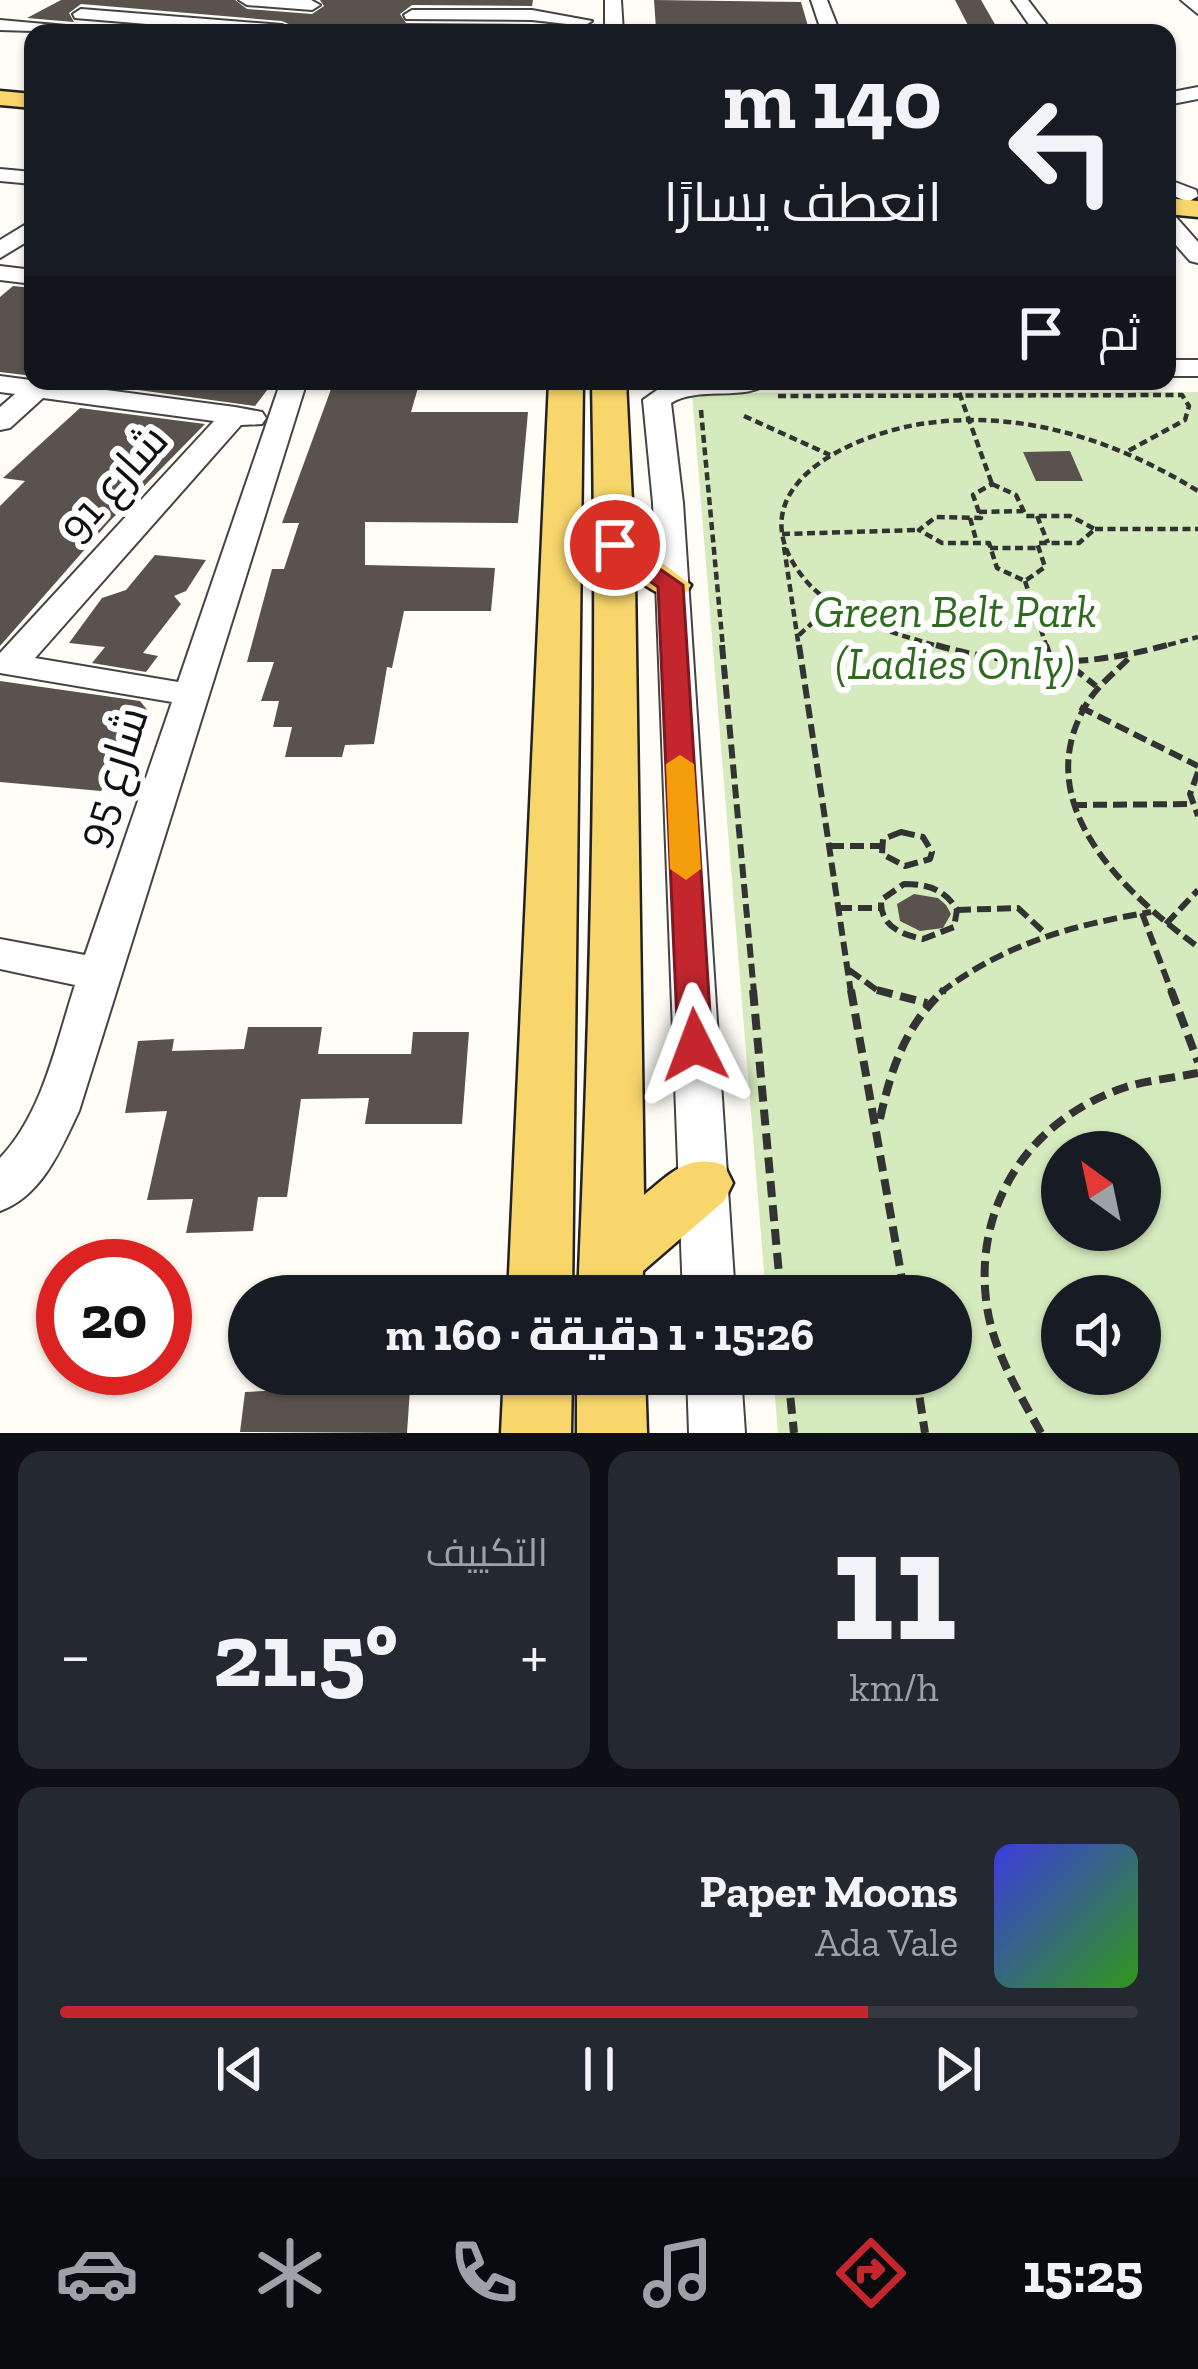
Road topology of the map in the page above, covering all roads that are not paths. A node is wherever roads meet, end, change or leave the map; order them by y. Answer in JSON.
{"nodes":[{"id":1,"x":107,"y":0,"type":"edge"},
{"id":2,"x":247,"y":0,"type":"edge"},
{"id":3,"x":1189,"y":0,"type":"edge"},
{"id":4,"x":316,"y":3,"type":"edge"},
{"id":5,"x":1198,"y":9,"type":"edge"},
{"id":6,"x":81,"y":14,"type":"junction"},
{"id":7,"x":410,"y":16,"type":"edge"},
{"id":8,"x":584,"y":16,"type":"edge"},
{"id":9,"x":64,"y":24,"type":"edge"},
{"id":10,"x":192,"y":24,"type":"edge"},
{"id":11,"x":290,"y":24,"type":"edge"},
{"id":12,"x":1180,"y":210,"type":"edge"},
{"id":13,"x":1197,"y":254,"type":"edge"},
{"id":14,"x":36,"y":390,"type":"edge"},
{"id":15,"x":45,"y":390,"type":"edge"},
{"id":16,"x":291,"y":390,"type":"edge"},
{"id":17,"x":607,"y":390,"type":"edge"},
{"id":18,"x":607,"y":390,"type":"edge"},
{"id":19,"x":672,"y":390,"type":"edge"},
{"id":20,"x":700,"y":390,"type":"edge"},
{"id":21,"x":758,"y":398,"type":"edge"},
{"id":22,"x":235,"y":415,"type":"junction"},
{"id":23,"x":0,"y":422,"type":"edge"},
{"id":24,"x":282,"y":422,"type":"junction"},
{"id":25,"x":615,"y":545,"type":"junction"},
{"id":26,"x":670,"y":585,"type":"junction"},
{"id":27,"x":5,"y":664,"type":"edge"},
{"id":28,"x":189,"y":694,"type":"junction"},
{"id":29,"x":0,"y":954,"type":"edge"},
{"id":30,"x":99,"y":974,"type":"junction"},
{"id":31,"x":549,"y":998,"type":"junction"},
{"id":32,"x":616,"y":1084,"type":"junction"},
{"id":33,"x":702,"y":1183,"type":"junction"},
{"id":34,"x":0,"y":1190,"type":"edge"},
{"id":35,"x":541,"y":1275,"type":"edge"},
{"id":36,"x":610,"y":1275,"type":"edge"},
{"id":37,"x":614,"y":1275,"type":"edge"},
{"id":38,"x":708,"y":1275,"type":"edge"},
{"id":39,"x":537,"y":1395,"type":"edge"},
{"id":40,"x":611,"y":1395,"type":"edge"},
{"id":41,"x":715,"y":1395,"type":"edge"},
{"id":42,"x":536,"y":1433,"type":"edge"},
{"id":43,"x":612,"y":1433,"type":"edge"},
{"id":44,"x":718,"y":1433,"type":"edge"}],
"edges":[{"from":1,"to":6,"type":"street"},
{"from":2,"to":4,"type":"street"},
{"from":3,"to":5,"type":"street"},
{"from":4,"to":11,"type":"street"},
{"from":6,"to":9,"type":"street"},
{"from":6,"to":10,"type":"street"},
{"from":7,"to":8,"type":"street"},
{"from":12,"to":13,"type":"street"},
{"from":14,"to":23,"type":"street"},
{"from":15,"to":22,"type":"street"},
{"from":16,"to":24,"type":"street","name":"شارع 95"},
{"from":17,"to":25,"type":"main road"},
{"from":18,"to":31,"type":"main road"},
{"from":19,"to":26,"type":"street"},
{"from":20,"to":21,"type":"street"},
{"from":22,"to":24,"type":"street"},
{"from":22,"to":27,"type":"street","name":"شارع 91"},
{"from":24,"to":28,"type":"street","name":"شارع 95"},
{"from":25,"to":26,"type":"main road"},
{"from":25,"to":32,"type":"main road"},
{"from":26,"to":33,"type":"street"},
{"from":27,"to":28,"type":"street"},
{"from":28,"to":30,"type":"street","name":"شارع 95"},
{"from":29,"to":30,"type":"street"},
{"from":30,"to":34,"type":"street","name":"شارع 95"},
{"from":31,"to":32,"type":"main road"},
{"from":31,"to":35,"type":"main road"},
{"from":32,"to":36,"type":"main road"},
{"from":33,"to":37,"type":"main road"},
{"from":33,"to":38,"type":"street"},
{"from":39,"to":42,"type":"main road"},
{"from":40,"to":43,"type":"main road"},
{"from":41,"to":44,"type":"street"}]}
